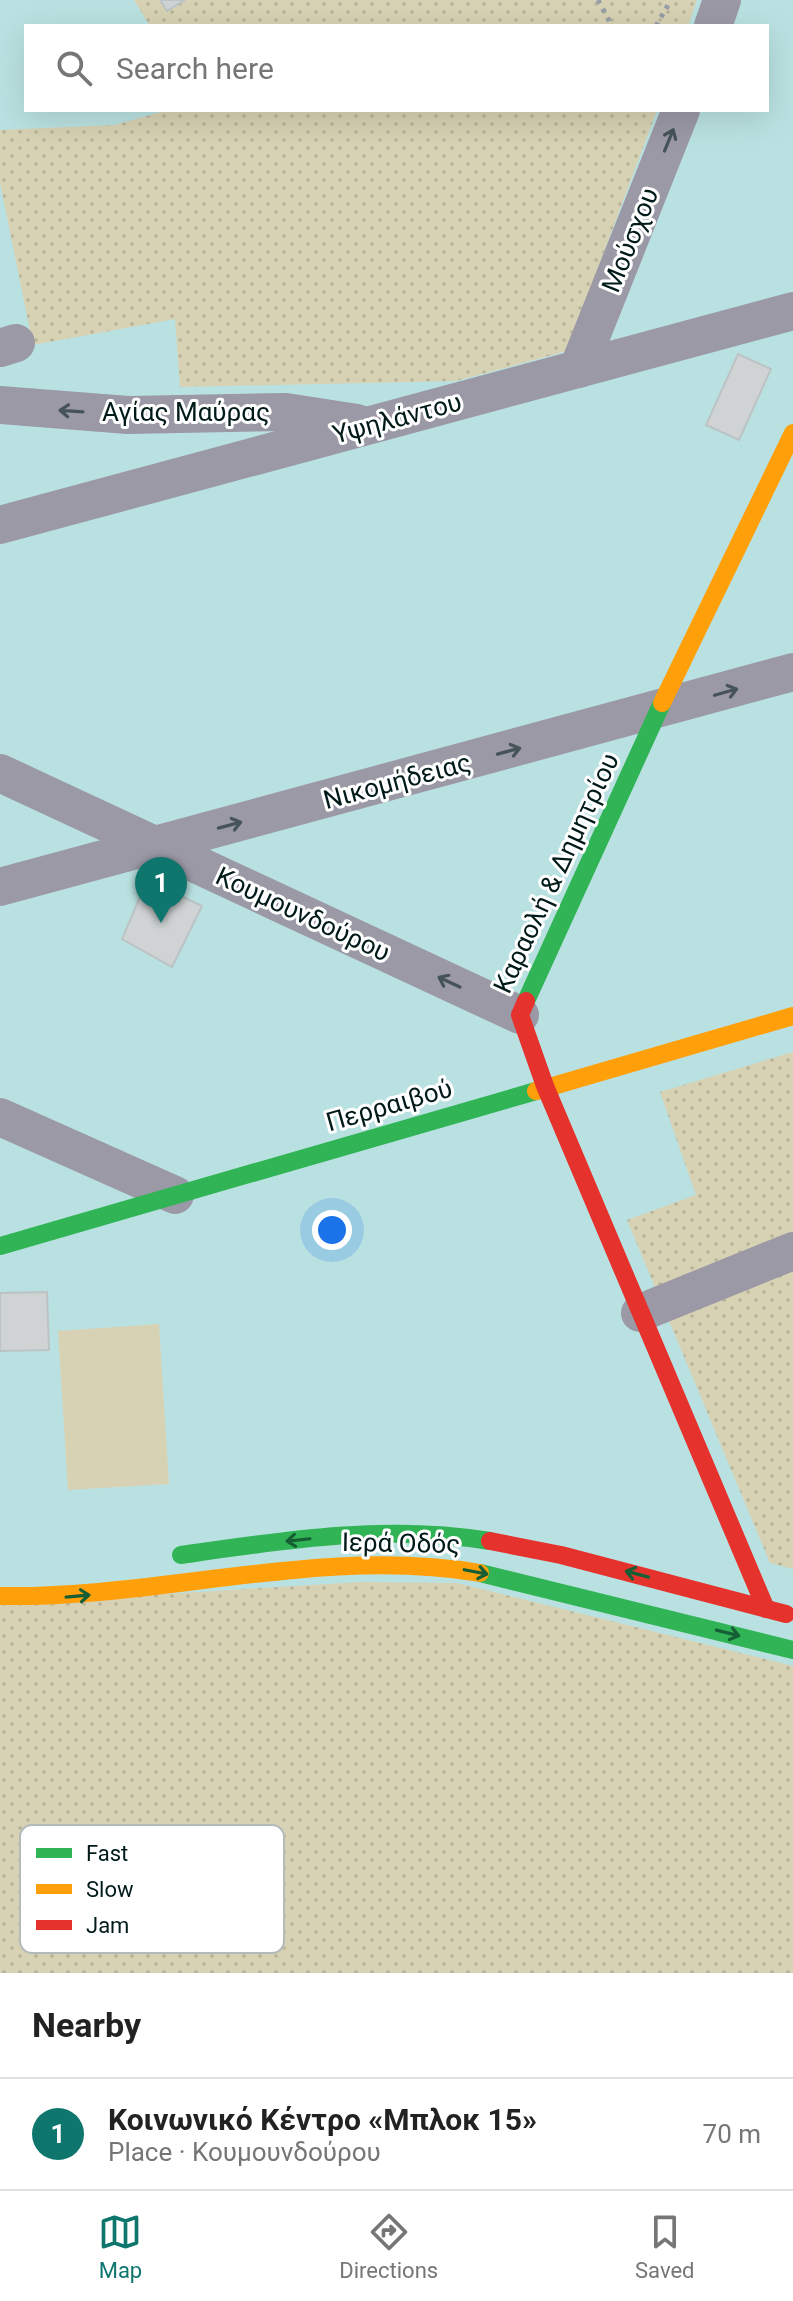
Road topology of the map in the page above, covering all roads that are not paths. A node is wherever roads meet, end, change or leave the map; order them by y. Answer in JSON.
{"nodes":[{"id":1,"x":722,"y":0,"type":"edge"},
{"id":2,"x":714,"y":24,"type":"edge"},
{"id":3,"x":680,"y":112,"type":"edge"},
{"id":4,"x":793,"y":311,"type":"edge"},
{"id":5,"x":578,"y":369,"type":"junction"},
{"id":6,"x":0,"y":405,"type":"edge"},
{"id":7,"x":372,"y":425,"type":"junction"},
{"id":8,"x":793,"y":433,"type":"edge"},
{"id":9,"x":0,"y":525,"type":"edge"},
{"id":10,"x":793,"y":672,"type":"edge"},
{"id":11,"x":658,"y":711,"type":"junction"},
{"id":12,"x":0,"y":773,"type":"edge"},
{"id":13,"x":155,"y":846,"type":"junction"},
{"id":14,"x":0,"y":887,"type":"edge"},
{"id":15,"x":520,"y":1015,"type":"junction"},
{"id":16,"x":793,"y":1016,"type":"edge"},
{"id":17,"x":545,"y":1086,"type":"junction"},
{"id":18,"x":0,"y":1117,"type":"edge"},
{"id":19,"x":175,"y":1195,"type":"junction"},
{"id":20,"x":0,"y":1246,"type":"edge"},
{"id":21,"x":793,"y":1251,"type":"edge"},
{"id":22,"x":640,"y":1313,"type":"junction"},
{"id":23,"x":168,"y":1557,"type":"dead end"},
{"id":24,"x":0,"y":1596,"type":"edge"},
{"id":25,"x":766,"y":1609,"type":"junction"},
{"id":26,"x":793,"y":1615,"type":"edge"},
{"id":27,"x":793,"y":1650,"type":"edge"}],
"edges":[{"from":1,"to":2,"type":"street"},
{"from":5,"to":3,"type":"street","name":"Μούσχου","one_way":true},
{"from":4,"to":5,"type":"street","name":"Υψηλάντου"},
{"from":5,"to":7,"type":"street","name":"Υψηλάντου"},
{"from":7,"to":6,"type":"street","name":"Αγίας Μαύρας","one_way":true},
{"from":7,"to":9,"type":"street","name":"Υψηλάντου"},
{"from":8,"to":11,"type":"street","name":"Καραολή & Δημητρίου"},
{"from":11,"to":10,"type":"street","name":"Νικομήδειας","one_way":true},
{"from":13,"to":11,"type":"street","name":"Νικομήδειας","one_way":true},
{"from":11,"to":15,"type":"street","name":"Καραολή & Δημητρίου"},
{"from":12,"to":13,"type":"street","name":"Κουμουνδούρου"},
{"from":13,"to":14,"type":"street","name":"Νικομήδειας"},
{"from":15,"to":13,"type":"street","name":"Κουμουνδούρου","one_way":true},
{"from":15,"to":17,"type":"street","name":"Καραολή & Δημητρίου"},
{"from":16,"to":17,"type":"street","name":"Περραιβού"},
{"from":17,"to":19,"type":"street","name":"Περραιβού"},
{"from":17,"to":22,"type":"street","name":"Καραολή & Δημητρίου"},
{"from":18,"to":19,"type":"street"},
{"from":19,"to":20,"type":"street","name":"Περραιβού"},
{"from":21,"to":22,"type":"street"},
{"from":22,"to":25,"type":"street","name":"Καραολή & Δημητρίου"},
{"from":25,"to":23,"type":"street","name":"Ιερά Οδός","one_way":true},
{"from":24,"to":27,"type":"street","name":"Ιερά Οδός","one_way":true},
{"from":25,"to":26,"type":"street","name":"Ιερά Οδός"}]}
